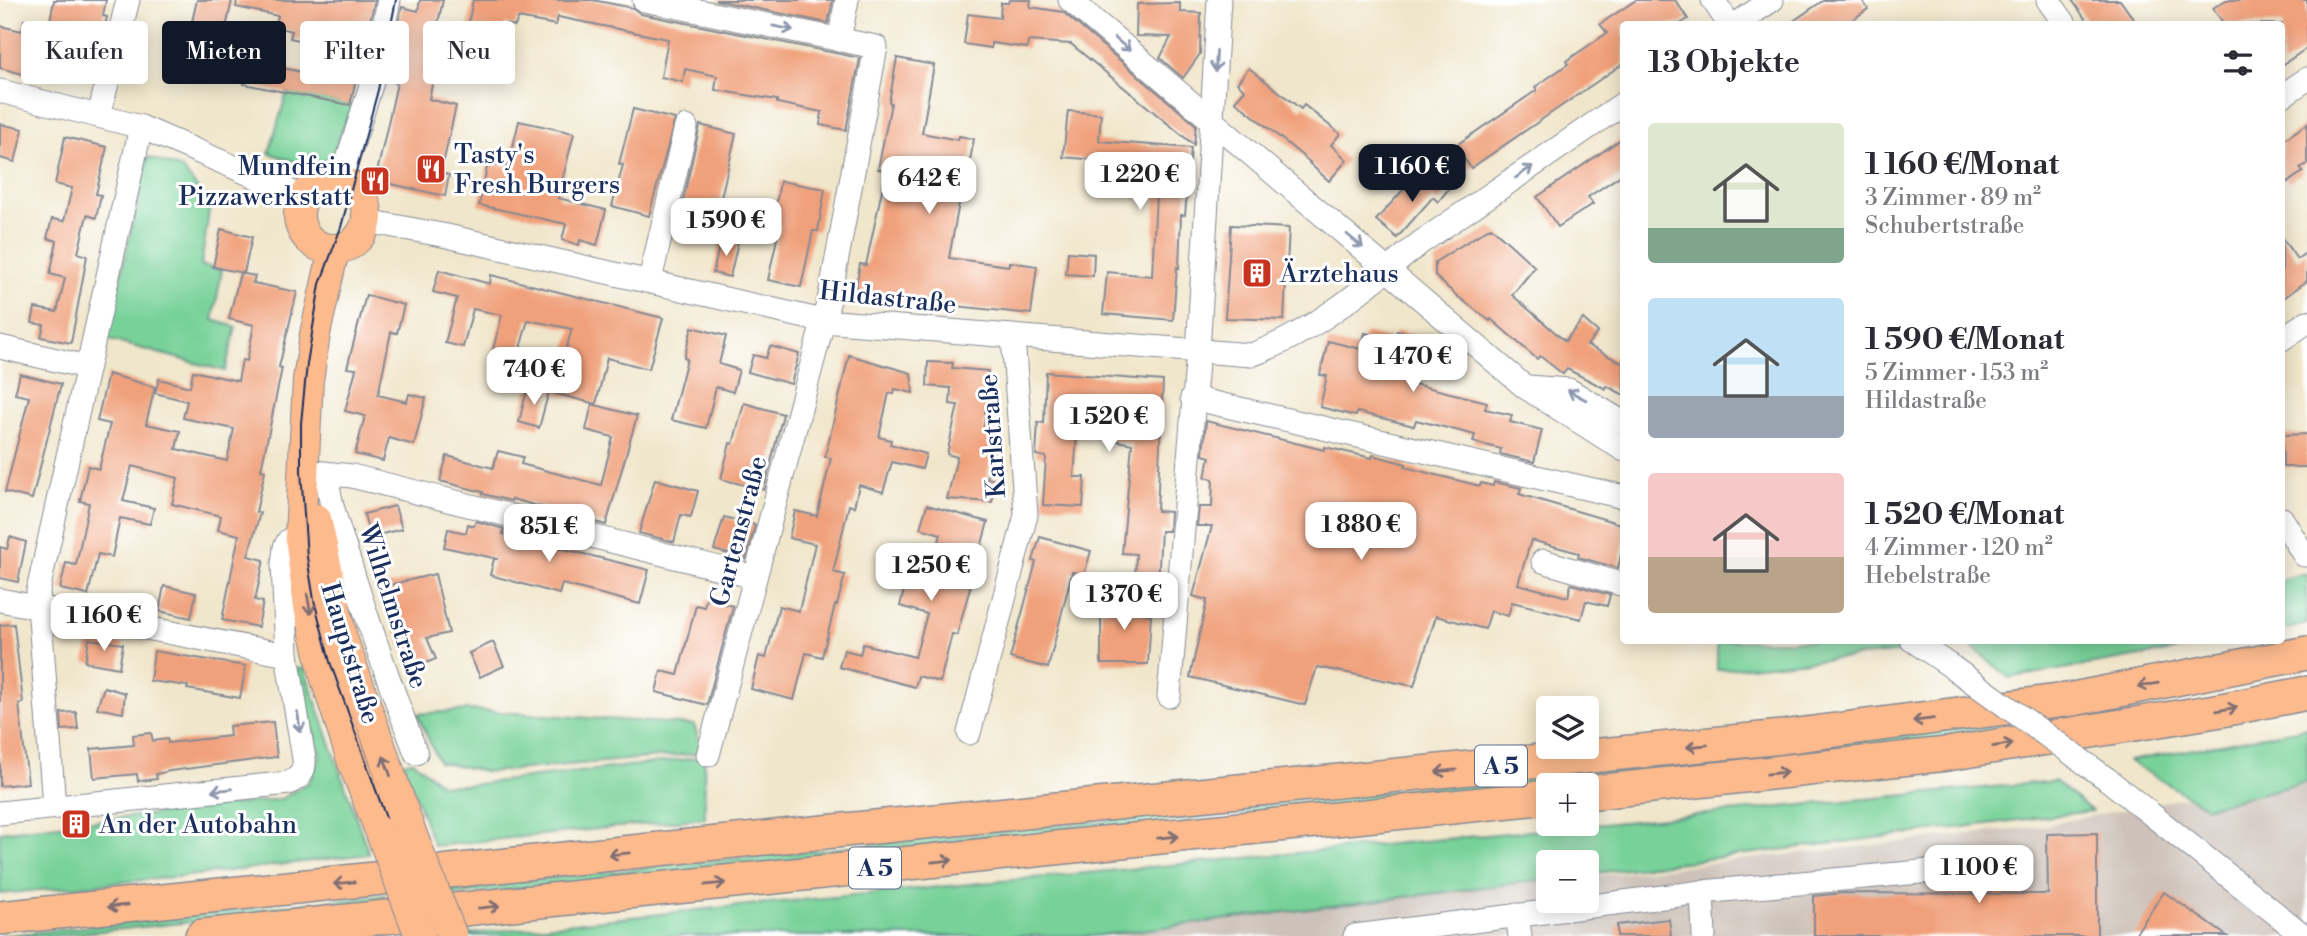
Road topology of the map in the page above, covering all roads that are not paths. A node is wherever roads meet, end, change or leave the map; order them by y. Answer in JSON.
{"nodes":[{"id":1,"x":128,"y":0,"type":"edge"},
{"id":2,"x":389,"y":0,"type":"edge"},
{"id":3,"x":644,"y":0,"type":"edge"},
{"id":4,"x":847,"y":0,"type":"edge"},
{"id":5,"x":1070,"y":0,"type":"edge"},
{"id":6,"x":1219,"y":0,"type":"edge"},
{"id":7,"x":1713,"y":0,"type":"edge"},
{"id":8,"x":1772,"y":0,"type":"edge"},
{"id":9,"x":2048,"y":0,"type":"edge"},
{"id":10,"x":1727,"y":21,"type":"edge"},
{"id":11,"x":1741,"y":21,"type":"edge"},
{"id":12,"x":2063,"y":21,"type":"edge"},
{"id":13,"x":839,"y":40,"type":"junction"},
{"id":14,"x":2307,"y":79,"type":"edge"},
{"id":15,"x":0,"y":91,"type":"edge"},
{"id":16,"x":2285,"y":94,"type":"edge"},
{"id":17,"x":1620,"y":106,"type":"edge"},
{"id":18,"x":99,"y":115,"type":"junction"},
{"id":19,"x":1213,"y":122,"type":"junction"},
{"id":20,"x":141,"y":127,"type":"junction"},
{"id":21,"x":687,"y":127,"type":"dead end"},
{"id":22,"x":341,"y":181,"type":"junction"},
{"id":23,"x":303,"y":197,"type":"junction"},
{"id":24,"x":367,"y":221,"type":"junction"},
{"id":25,"x":334,"y":250,"type":"junction"},
{"id":26,"x":1389,"y":269,"type":"junction"},
{"id":27,"x":650,"y":281,"type":"junction"},
{"id":28,"x":823,"y":321,"type":"junction"},
{"id":29,"x":2307,"y":322,"type":"edge"},
{"id":30,"x":1013,"y":337,"type":"junction"},
{"id":31,"x":2285,"y":337,"type":"edge"},
{"id":32,"x":0,"y":347,"type":"edge"},
{"id":33,"x":1198,"y":351,"type":"junction"},
{"id":34,"x":87,"y":367,"type":"junction"},
{"id":35,"x":1525,"y":387,"type":"junction"},
{"id":36,"x":1192,"y":398,"type":"junction"},
{"id":37,"x":1620,"y":421,"type":"edge"},
{"id":38,"x":1620,"y":447,"type":"edge"},
{"id":39,"x":316,"y":472,"type":"junction"},
{"id":40,"x":1620,"y":496,"type":"edge"},
{"id":41,"x":2285,"y":524,"type":"edge"},
{"id":42,"x":300,"y":536,"type":"junction"},
{"id":43,"x":2307,"y":555,"type":"edge"},
{"id":44,"x":1543,"y":561,"type":"dead end"},
{"id":45,"x":755,"y":577,"type":"junction"},
{"id":46,"x":1620,"y":584,"type":"edge"},
{"id":47,"x":0,"y":600,"type":"edge"},
{"id":48,"x":37,"y":608,"type":"junction"},
{"id":49,"x":1918,"y":644,"type":"edge"},
{"id":50,"x":2307,"y":653,"type":"edge"},
{"id":51,"x":287,"y":654,"type":"junction"},
{"id":52,"x":2307,"y":693,"type":"edge"},
{"id":53,"x":1169,"y":696,"type":"dead end"},
{"id":54,"x":969,"y":733,"type":"dead end"},
{"id":55,"x":416,"y":753,"type":"dead end"},
{"id":56,"x":708,"y":755,"type":"dead end"},
{"id":57,"x":1599,"y":792,"type":"edge"},
{"id":58,"x":1536,"y":798,"type":"edge"},
{"id":59,"x":54,"y":807,"type":"junction"},
{"id":60,"x":0,"y":813,"type":"edge"},
{"id":61,"x":395,"y":831,"type":"junction"},
{"id":62,"x":1996,"y":865,"type":"dead end"},
{"id":63,"x":1702,"y":892,"type":"junction"},
{"id":64,"x":0,"y":918,"type":"edge"},
{"id":65,"x":1519,"y":925,"type":"edge"},
{"id":66,"x":202,"y":936,"type":"edge"},
{"id":67,"x":420,"y":936,"type":"edge"},
{"id":68,"x":452,"y":936,"type":"edge"},
{"id":69,"x":1355,"y":936,"type":"edge"},
{"id":70,"x":1704,"y":936,"type":"edge"},
{"id":71,"x":2304,"y":936,"type":"edge"}],
"edges":[{"from":1,"to":18,"type":"street"},
{"from":2,"to":22,"type":"street"},
{"from":3,"to":13,"type":"street","one_way":true},
{"from":4,"to":13,"type":"street"},
{"from":5,"to":19,"type":"street","one_way":true},
{"from":6,"to":19,"type":"street","one_way":true},
{"from":7,"to":10,"type":"street"},
{"from":8,"to":11,"type":"street"},
{"from":9,"to":12,"type":"street"},
{"from":13,"to":28,"type":"street","name":"Gartenstraße"},
{"from":14,"to":16,"type":"street"},
{"from":15,"to":18,"type":"street"},
{"from":26,"to":17,"type":"street","name":"Hildastraße","one_way":true},
{"from":18,"to":20,"type":"street"},
{"from":19,"to":26,"type":"street","one_way":true},
{"from":19,"to":33,"type":"street"},
{"from":20,"to":23,"type":"street"},
{"from":20,"to":34,"type":"street"},
{"from":21,"to":27,"type":"street"},
{"from":22,"to":23,"type":"main road"},
{"from":22,"to":24,"type":"main road"},
{"from":23,"to":25,"type":"main road"},
{"from":24,"to":25,"type":"main road"},
{"from":24,"to":27,"type":"street","name":"Hildastraße"},
{"from":25,"to":39,"type":"main road","name":"Hauptstraße"},
{"from":26,"to":33,"type":"street","name":"Hildastraße"},
{"from":26,"to":35,"type":"street"},
{"from":27,"to":28,"type":"street","name":"Hildastraße"},
{"from":28,"to":30,"type":"street","name":"Hildastraße"},
{"from":28,"to":45,"type":"street","name":"Gartenstraße"},
{"from":29,"to":31,"type":"street"},
{"from":30,"to":33,"type":"street","name":"Hildastraße"},
{"from":30,"to":54,"type":"street","name":"Karlstraße"},
{"from":32,"to":34,"type":"street"},
{"from":33,"to":36,"type":"street"},
{"from":34,"to":48,"type":"street"},
{"from":37,"to":35,"type":"street","one_way":true},
{"from":35,"to":38,"type":"street"},
{"from":36,"to":40,"type":"street"},
{"from":36,"to":53,"type":"street"},
{"from":39,"to":42,"type":"main road","name":"Hauptstraße"},
{"from":39,"to":45,"type":"street"},
{"from":39,"to":55,"type":"street","name":"Wilhelmstraße"},
{"from":61,"to":39,"type":"main road","name":"Hauptstraße","one_way":true},
{"from":41,"to":43,"type":"street"},
{"from":42,"to":51,"type":"street"},
{"from":42,"to":61,"type":"main road","name":"Hauptstraße","one_way":true},
{"from":44,"to":46,"type":"street"},
{"from":45,"to":56,"type":"street","name":"Gartenstraße"},
{"from":47,"to":48,"type":"street"},
{"from":48,"to":51,"type":"street"},
{"from":48,"to":59,"type":"street"},
{"from":49,"to":71,"type":"street","bridge":true},
{"from":50,"to":64,"type":"highway","number":"A 5","one_way":true},
{"from":51,"to":59,"type":"street","one_way":true},
{"from":57,"to":52,"type":"highway","one_way":true},
{"from":66,"to":58,"type":"highway","number":"A 5","one_way":true},
{"from":59,"to":60,"type":"street"},
{"from":61,"to":67,"type":"main road","bridge":true},
{"from":61,"to":68,"type":"main road","bridge":true},
{"from":62,"to":63,"type":"street"},
{"from":63,"to":65,"type":"street"},
{"from":63,"to":70,"type":"street"},
{"from":65,"to":69,"type":"street"}]}
